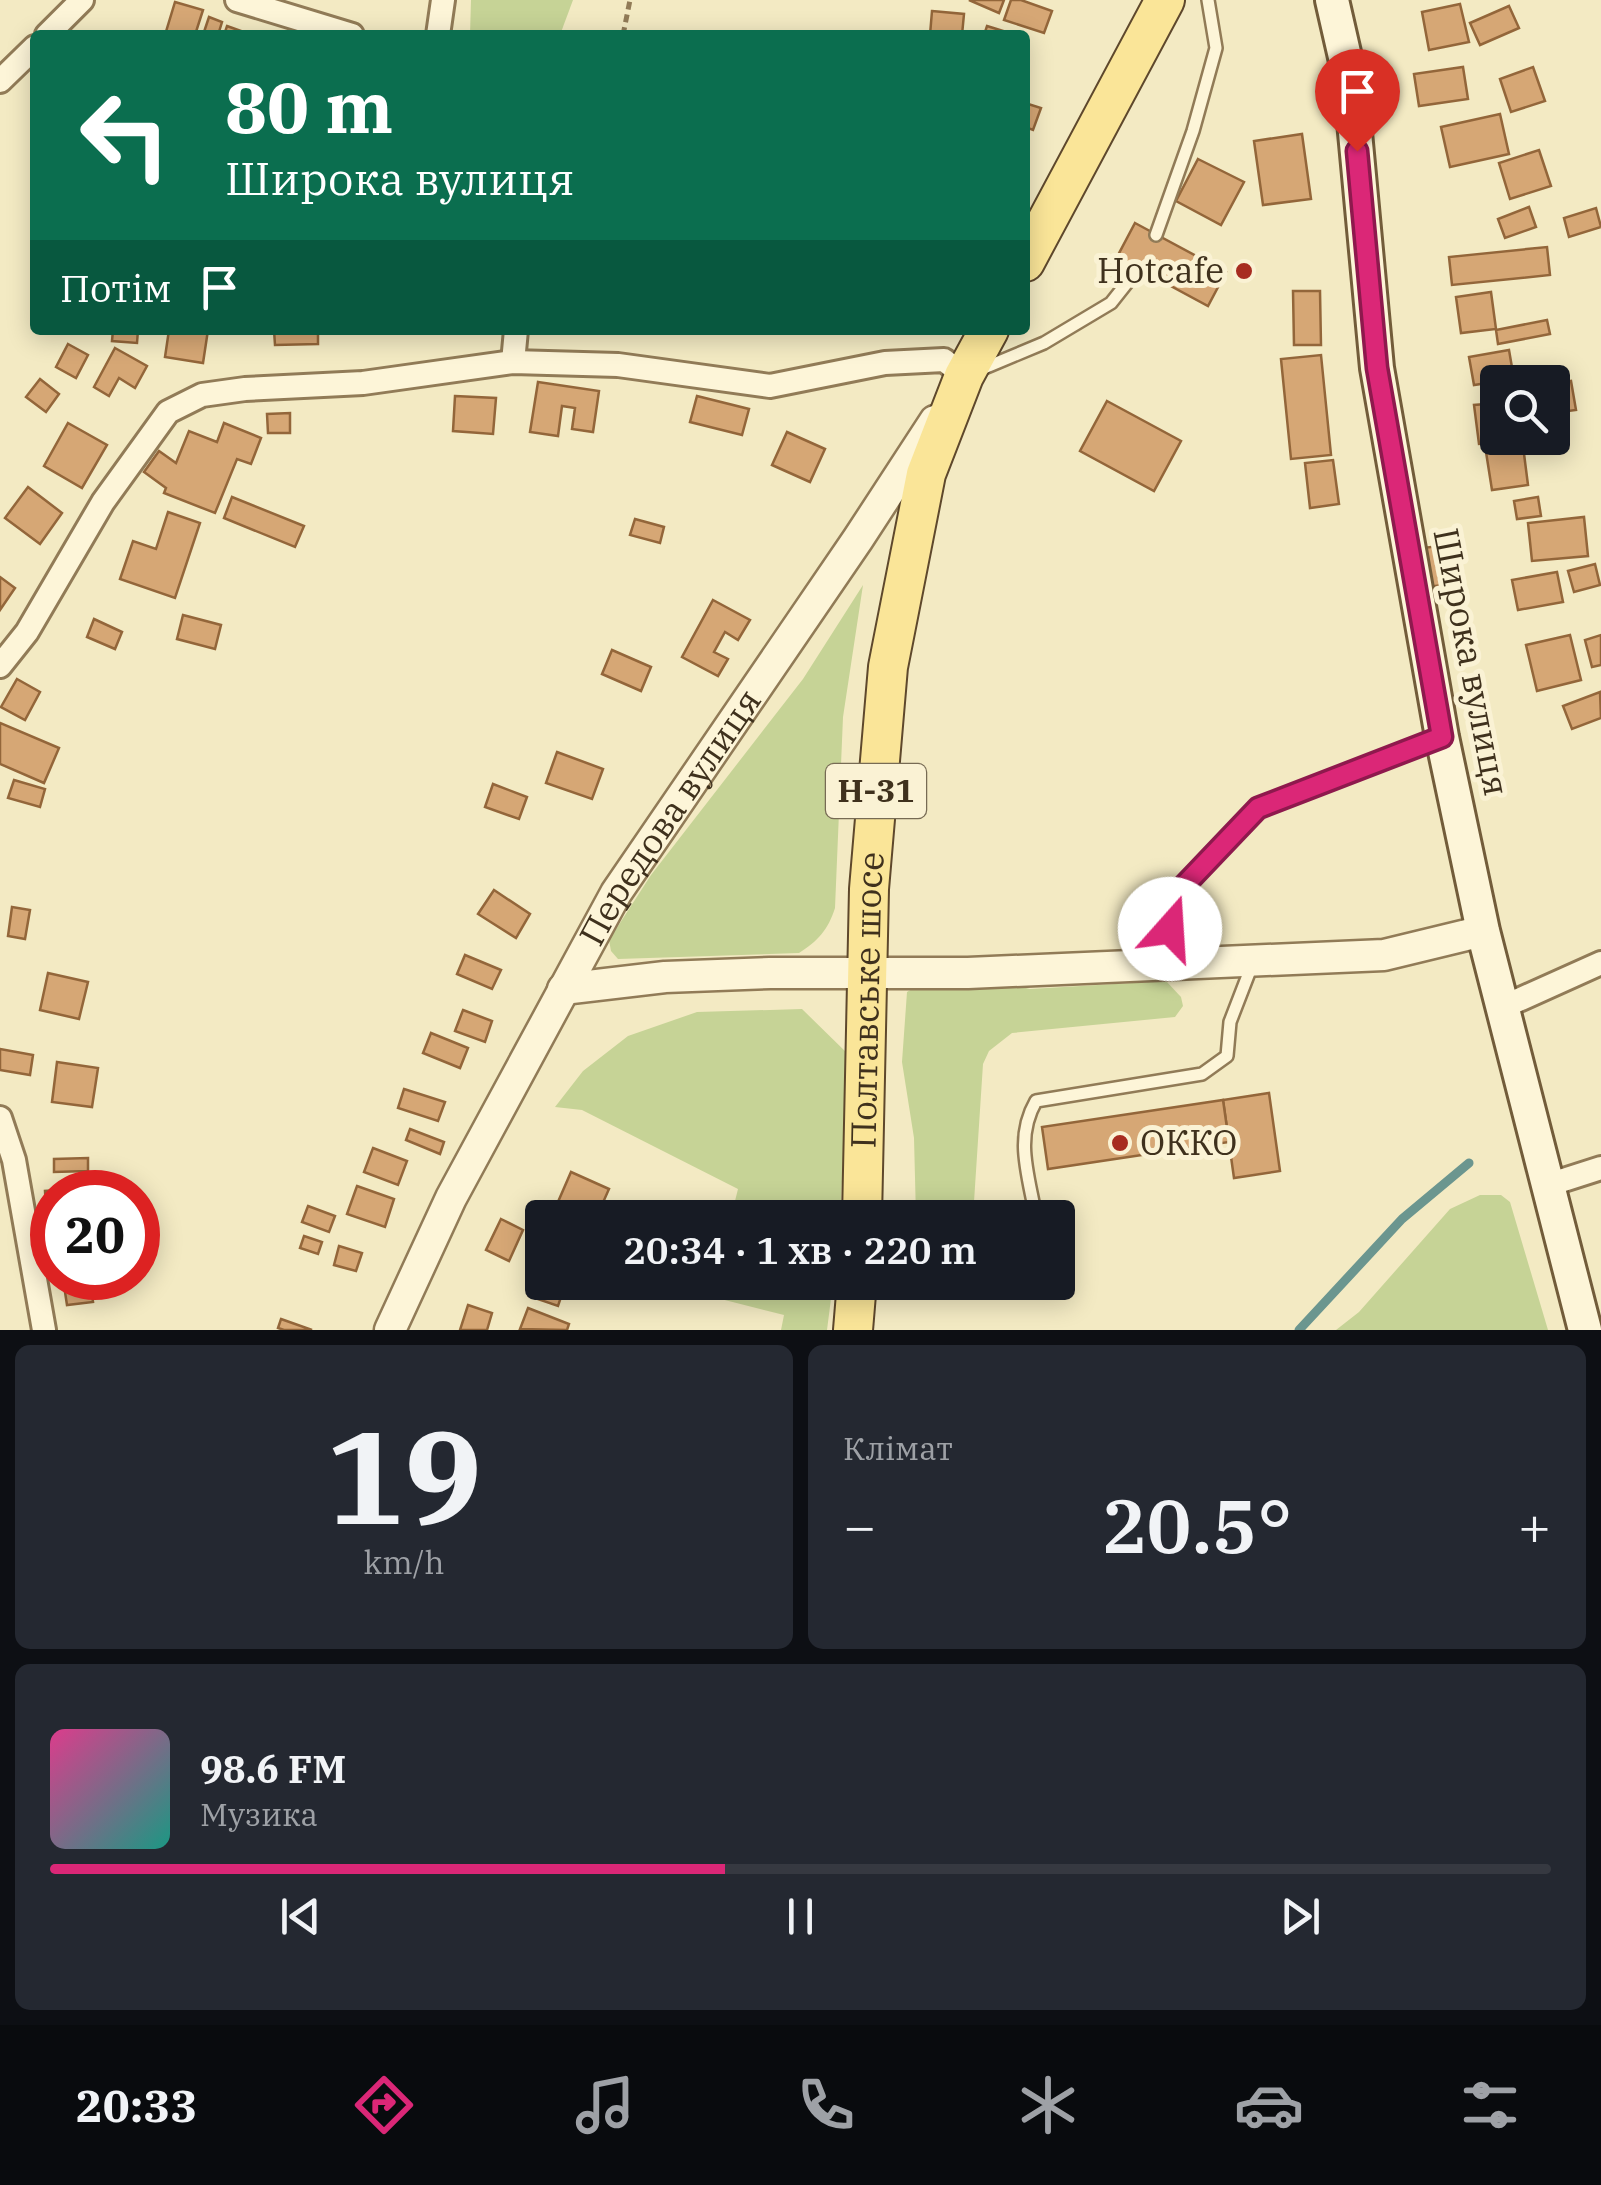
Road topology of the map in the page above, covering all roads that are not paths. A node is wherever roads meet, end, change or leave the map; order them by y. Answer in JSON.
{"nodes":[{"id":1,"x":82,"y":0,"type":"edge"},
{"id":2,"x":237,"y":0,"type":"edge"},
{"id":3,"x":443,"y":0,"type":"edge"},
{"id":4,"x":1165,"y":0,"type":"edge"},
{"id":5,"x":1208,"y":0,"type":"edge"},
{"id":6,"x":1332,"y":0,"type":"edge"},
{"id":7,"x":52,"y":30,"type":"edge"},
{"id":8,"x":336,"y":30,"type":"edge"},
{"id":9,"x":439,"y":30,"type":"edge"},
{"id":10,"x":30,"y":52,"type":"edge"},
{"id":11,"x":0,"y":82,"type":"edge"},
{"id":12,"x":1156,"y":235,"type":"dead end"},
{"id":13,"x":1030,"y":253,"type":"edge"},
{"id":14,"x":1138,"y":268,"type":"dead end"},
{"id":15,"x":516,"y":335,"type":"edge"},
{"id":16,"x":986,"y":335,"type":"edge"},
{"id":17,"x":513,"y":362,"type":"junction"},
{"id":18,"x":964,"y":376,"type":"junction"},
{"id":19,"x":0,"y":666,"type":"edge"},
{"id":20,"x":1442,"y":737,"type":"junction"},
{"id":21,"x":1484,"y":931,"type":"junction"},
{"id":22,"x":1254,"y":962,"type":"junction"},
{"id":23,"x":1601,"y":963,"type":"edge"},
{"id":24,"x":1162,"y":966,"type":"junction"},
{"id":25,"x":869,"y":975,"type":"junction"},
{"id":26,"x":563,"y":989,"type":"junction"},
{"id":27,"x":1503,"y":1007,"type":"junction"},
{"id":28,"x":0,"y":1118,"type":"edge"},
{"id":29,"x":1601,"y":1168,"type":"edge"},
{"id":30,"x":1548,"y":1185,"type":"junction"},
{"id":31,"x":867,"y":1200,"type":"edge"},
{"id":32,"x":1033,"y":1200,"type":"edge"},
{"id":33,"x":856,"y":1300,"type":"edge"},
{"id":34,"x":1585,"y":1312,"type":"edge"},
{"id":35,"x":44,"y":1330,"type":"edge"},
{"id":36,"x":390,"y":1330,"type":"edge"},
{"id":37,"x":854,"y":1330,"type":"edge"}],
"edges":[{"from":1,"to":7,"type":"street"},
{"from":2,"to":8,"type":"street"},
{"from":3,"to":9,"type":"street"},
{"from":4,"to":13,"type":"main road"},
{"from":5,"to":12,"type":"lane"},
{"from":6,"to":20,"type":"main road","name":"Широка вулиця"},
{"from":10,"to":11,"type":"street"},
{"from":14,"to":18,"type":"lane"},
{"from":15,"to":17,"type":"street"},
{"from":16,"to":18,"type":"main road","name":"Передова вулиця","number":"Н-31"},
{"from":17,"to":18,"type":"street"},
{"from":17,"to":19,"type":"street"},
{"from":18,"to":25,"type":"main road","name":"Полтавське шосе","number":"Н-31"},
{"from":18,"to":26,"type":"street","name":"Передова вулиця"},
{"from":20,"to":21,"type":"main road","name":"Широка вулиця"},
{"from":20,"to":24,"type":"lane"},
{"from":21,"to":22,"type":"street"},
{"from":21,"to":27,"type":"main road","name":"Широка вулиця"},
{"from":22,"to":24,"type":"street"},
{"from":22,"to":32,"type":"lane"},
{"from":23,"to":27,"type":"street"},
{"from":24,"to":25,"type":"street"},
{"from":25,"to":26,"type":"street"},
{"from":25,"to":31,"type":"main road","name":"Полтавське шосе","number":"Н-31"},
{"from":26,"to":36,"type":"street","name":"Передова вулиця"},
{"from":27,"to":30,"type":"main road","name":"Широка вулиця"},
{"from":28,"to":35,"type":"street"},
{"from":29,"to":30,"type":"street"},
{"from":30,"to":34,"type":"main road","name":"Широка вулиця"},
{"from":33,"to":37,"type":"main road"}]}
